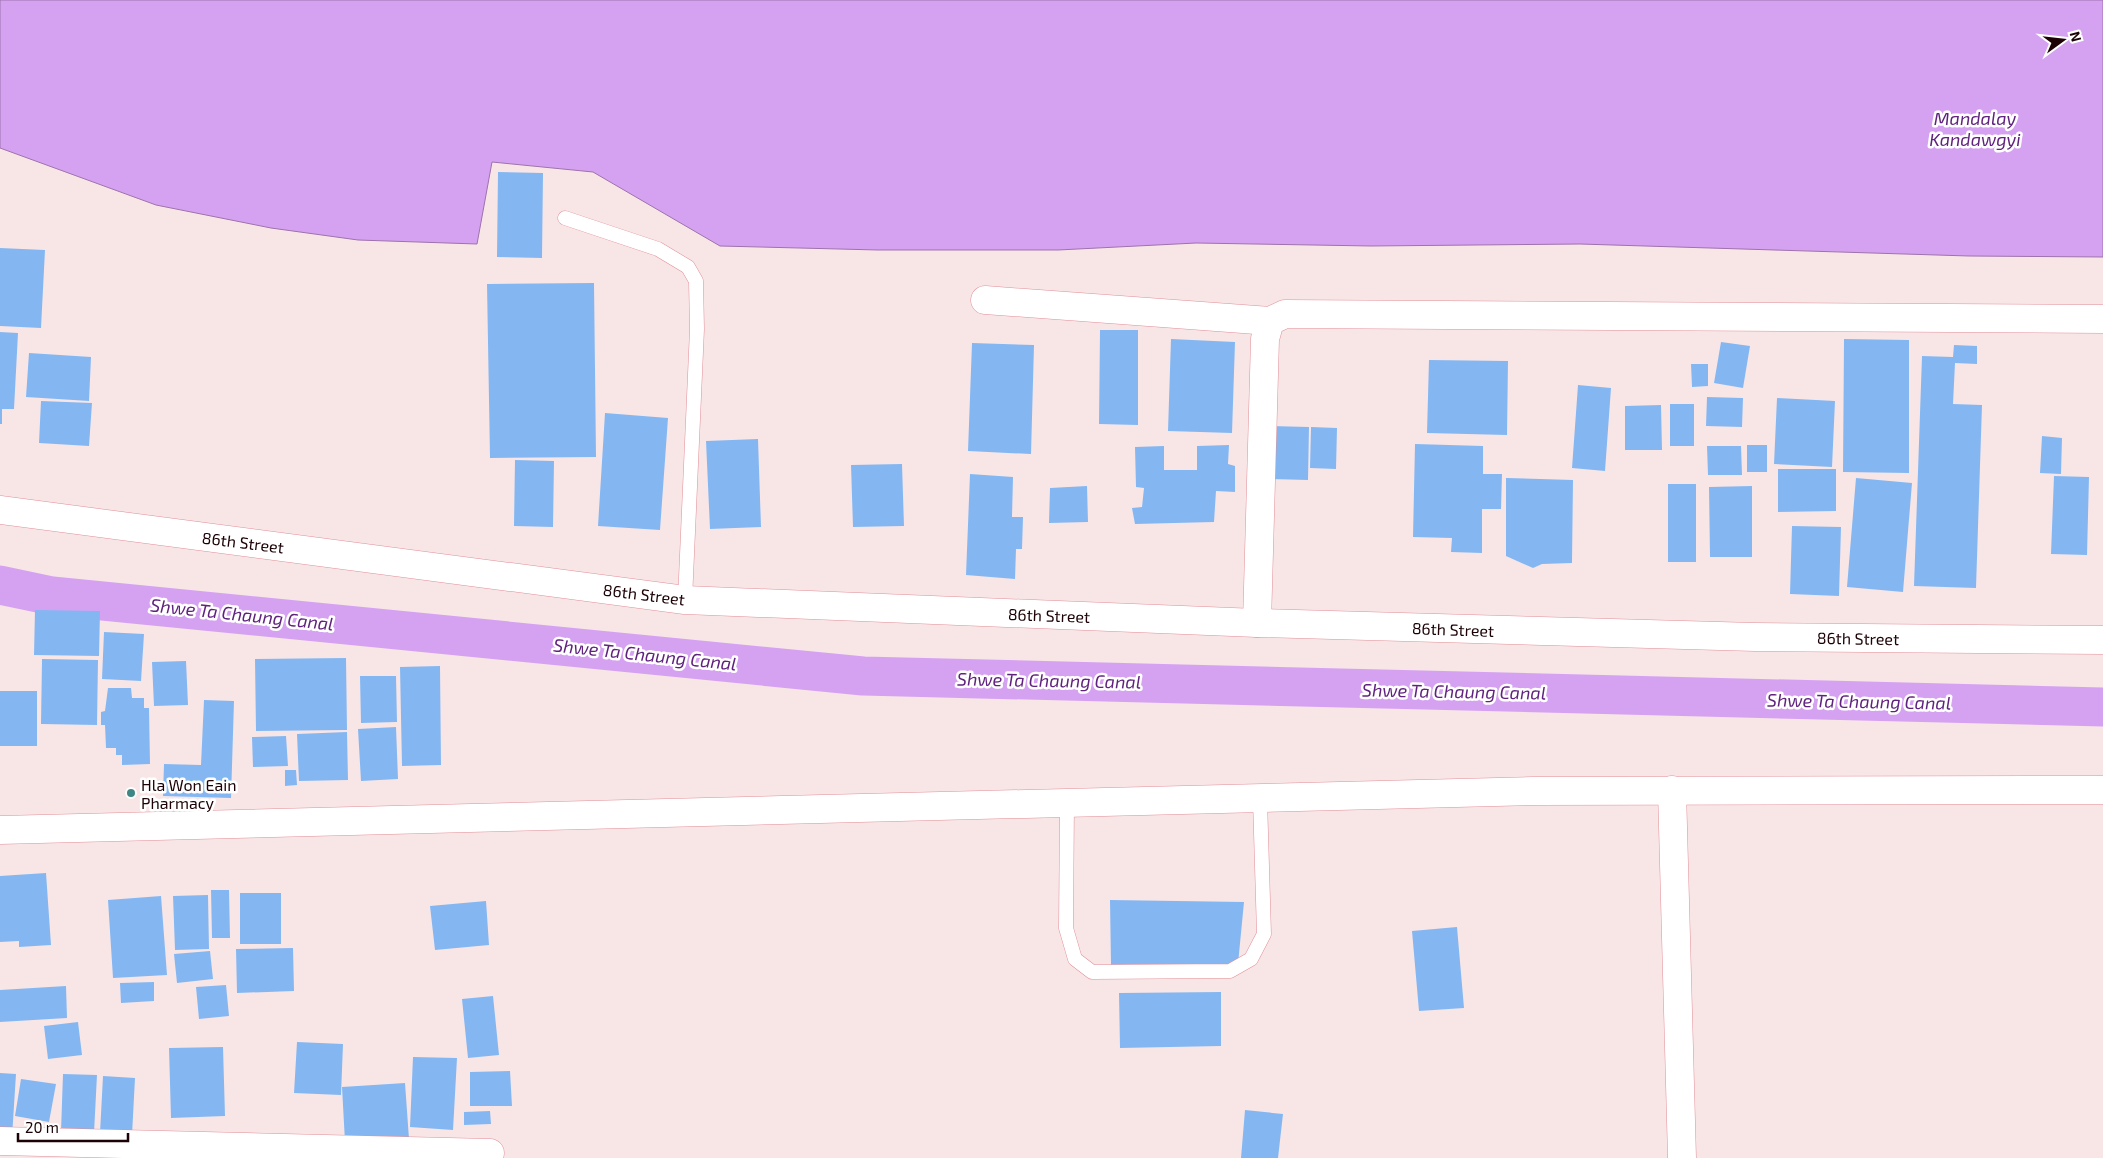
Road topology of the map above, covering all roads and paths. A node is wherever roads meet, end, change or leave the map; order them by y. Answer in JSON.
{"nodes":[{"id":1,"x":565,"y":218,"type":"dead end"},
{"id":2,"x":985,"y":300,"type":"dead end"},
{"id":3,"x":2103,"y":319,"type":"edge"},
{"id":4,"x":1270,"y":321,"type":"junction"},
{"id":5,"x":0,"y":510,"type":"edge"},
{"id":6,"x":685,"y":600,"type":"junction"},
{"id":7,"x":1257,"y":623,"type":"junction"},
{"id":8,"x":2103,"y":640,"type":"edge"},
{"id":9,"x":1672,"y":790,"type":"junction"},
{"id":10,"x":2103,"y":790,"type":"edge"},
{"id":11,"x":1260,"y":799,"type":"junction"},
{"id":12,"x":1067,"y":803,"type":"junction"},
{"id":13,"x":0,"y":830,"type":"edge"},
{"id":14,"x":0,"y":1141,"type":"edge"},
{"id":15,"x":240,"y":1152,"type":"edge"},
{"id":16,"x":490,"y":1153,"type":"dead end"},
{"id":17,"x":1682,"y":1158,"type":"edge"}],
"edges":[{"from":1,"to":6,"type":"lane"},
{"from":2,"to":4,"type":"main road"},
{"from":3,"to":4,"type":"main road"},
{"from":4,"to":7,"type":"main road"},
{"from":5,"to":6,"type":"main road","name":"86th Street"},
{"from":6,"to":7,"type":"main road","name":"86th Street"},
{"from":7,"to":8,"type":"main road","name":"86th Street"},
{"from":9,"to":10,"type":"main road"},
{"from":9,"to":11,"type":"main road"},
{"from":9,"to":17,"type":"main road"},
{"from":11,"to":12,"type":"main road"},
{"from":11,"to":12,"type":"lane"},
{"from":12,"to":13,"type":"main road"},
{"from":14,"to":15,"type":"main road"},
{"from":15,"to":16,"type":"main road"}]}
